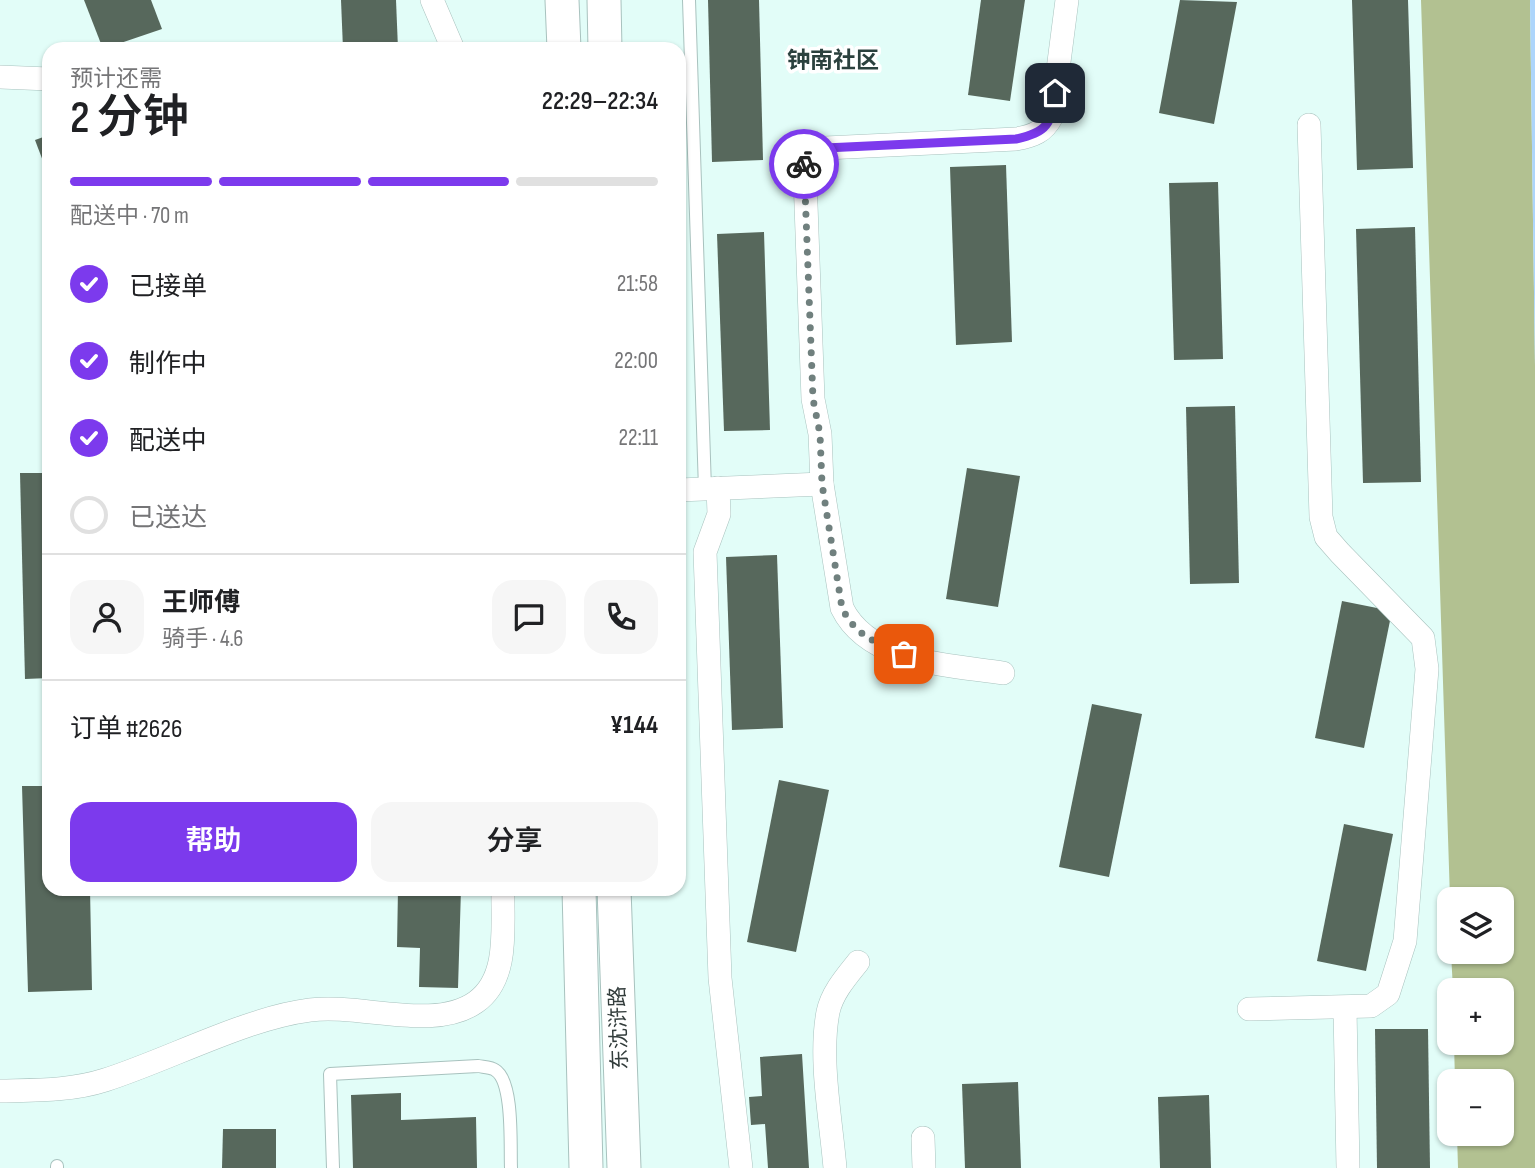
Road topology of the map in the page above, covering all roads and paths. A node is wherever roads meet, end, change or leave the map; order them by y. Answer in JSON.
{"nodes":[{"id":1,"x":432,"y":0,"type":"edge"},
{"id":2,"x":562,"y":0,"type":"edge"},
{"id":3,"x":604,"y":0,"type":"edge"},
{"id":4,"x":689,"y":0,"type":"edge"},
{"id":5,"x":1067,"y":0,"type":"edge"},
{"id":6,"x":450,"y":42,"type":"edge"},
{"id":7,"x":564,"y":42,"type":"edge"},
{"id":8,"x":605,"y":42,"type":"edge"},
{"id":9,"x":0,"y":76,"type":"edge"},
{"id":10,"x":42,"y":79,"type":"edge"},
{"id":11,"x":1309,"y":125,"type":"dead end"},
{"id":12,"x":822,"y":484,"type":"junction"},
{"id":13,"x":712,"y":489,"type":"junction"},
{"id":14,"x":686,"y":490,"type":"edge"},
{"id":15,"x":1003,"y":673,"type":"dead end"},
{"id":16,"x":503,"y":896,"type":"edge"},
{"id":17,"x":579,"y":896,"type":"edge"},
{"id":18,"x":614,"y":896,"type":"edge"},
{"id":19,"x":858,"y":962,"type":"dead end"},
{"id":20,"x":1345,"y":1008,"type":"junction"},
{"id":21,"x":1249,"y":1009,"type":"dead end"},
{"id":22,"x":0,"y":1091,"type":"edge"},
{"id":23,"x":923,"y":1138,"type":"dead end"},
{"id":24,"x":333,"y":1168,"type":"edge"},
{"id":25,"x":511,"y":1168,"type":"edge"},
{"id":26,"x":586,"y":1168,"type":"edge"},
{"id":27,"x":624,"y":1168,"type":"edge"},
{"id":28,"x":741,"y":1168,"type":"edge"},
{"id":29,"x":835,"y":1168,"type":"edge"},
{"id":30,"x":924,"y":1168,"type":"edge"},
{"id":31,"x":1348,"y":1168,"type":"edge"}],
"edges":[{"from":1,"to":6,"type":"street"},
{"from":2,"to":7,"type":"main road"},
{"from":3,"to":8,"type":"main road"},
{"from":4,"to":13,"type":"lane"},
{"from":5,"to":12,"type":"street"},
{"from":9,"to":10,"type":"street"},
{"from":11,"to":20,"type":"street"},
{"from":12,"to":13,"type":"street"},
{"from":12,"to":15,"type":"street"},
{"from":13,"to":14,"type":"street"},
{"from":13,"to":28,"type":"street"},
{"from":16,"to":22,"type":"street"},
{"from":17,"to":26,"type":"main road","name":"东沈浒路"},
{"from":18,"to":27,"type":"main road","name":"东沈浒路"},
{"from":19,"to":29,"type":"street"},
{"from":20,"to":21,"type":"street"},
{"from":20,"to":31,"type":"street"},
{"from":23,"to":30,"type":"street"},
{"from":24,"to":25,"type":"lane"}]}
